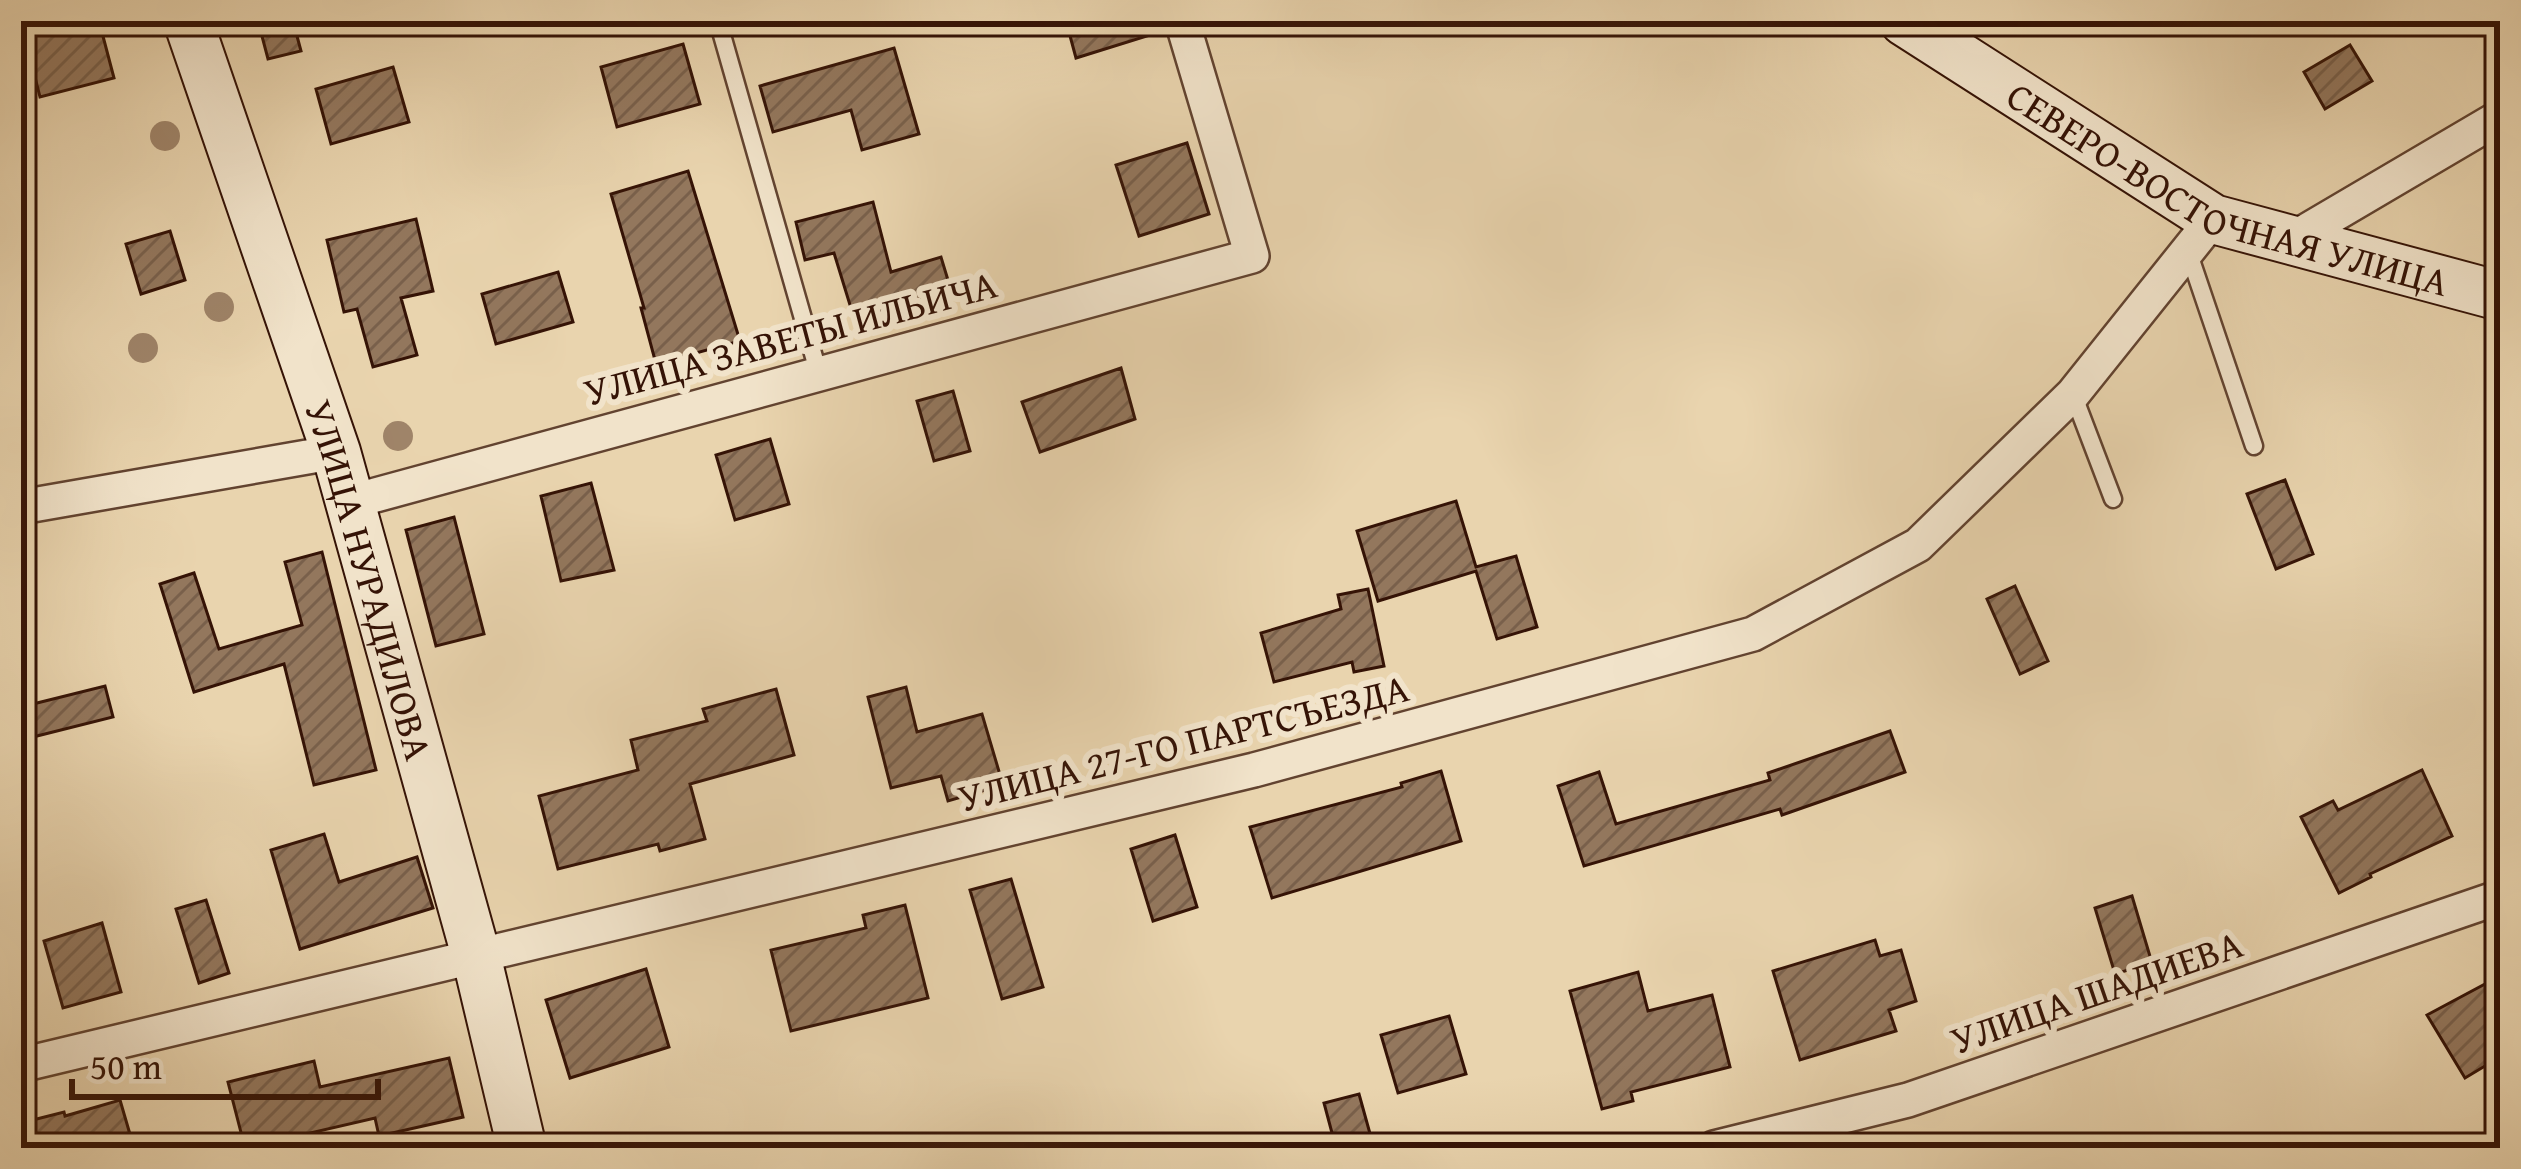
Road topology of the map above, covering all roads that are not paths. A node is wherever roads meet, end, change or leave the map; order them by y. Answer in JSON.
{"nodes":[{"id":1,"x":188,"y":21,"type":"edge"},
{"id":2,"x":718,"y":21,"type":"edge"},
{"id":3,"x":1181,"y":21,"type":"edge"},
{"id":4,"x":1904,"y":21,"type":"edge"},
{"id":5,"x":2500,"y":117,"type":"edge"},
{"id":6,"x":2200,"y":235,"type":"junction"},
{"id":7,"x":2290,"y":240,"type":"junction"},
{"id":8,"x":2500,"y":296,"type":"edge"},
{"id":9,"x":818,"y":371,"type":"junction"},
{"id":10,"x":2073,"y":394,"type":"junction"},
{"id":11,"x":2254,"y":446,"type":"dead end"},
{"id":12,"x":336,"y":452,"type":"junction"},
{"id":13,"x":2113,"y":499,"type":"dead end"},
{"id":14,"x":350,"y":502,"type":"junction"},
{"id":15,"x":21,"y":507,"type":"edge"},
{"id":16,"x":2500,"y":897,"type":"edge"},
{"id":17,"x":477,"y":959,"type":"junction"},
{"id":18,"x":21,"y":1065,"type":"edge"},
{"id":19,"x":522,"y":1148,"type":"edge"},
{"id":20,"x":1714,"y":1148,"type":"edge"}],
"edges":[{"from":1,"to":12,"type":"street","name":"УЛИЦА НУРАДИЛОВА"},
{"from":2,"to":9,"type":"lane"},
{"from":3,"to":9,"type":"street","name":"УЛИЦА ЗАВЕТЫ ИЛЬИЧА"},
{"from":4,"to":6,"type":"street","name":"СЕВЕРО-ВОСТОЧНАЯ УЛИЦА"},
{"from":5,"to":7,"type":"street"},
{"from":6,"to":7,"type":"street","name":"СЕВЕРО-ВОСТОЧНАЯ УЛИЦА"},
{"from":6,"to":10,"type":"street","name":"УЛИЦА 27-ГО ПАРТСЪЕЗДА"},
{"from":6,"to":11,"type":"lane"},
{"from":7,"to":8,"type":"street","name":"СЕВЕРО-ВОСТОЧНАЯ УЛИЦА"},
{"from":9,"to":14,"type":"street","name":"УЛИЦА ЗАВЕТЫ ИЛЬИЧА"},
{"from":10,"to":13,"type":"lane"},
{"from":10,"to":17,"type":"street","name":"УЛИЦА 27-ГО ПАРТСЪЕЗДА"},
{"from":12,"to":14,"type":"street","name":"УЛИЦА НУРАДИЛОВА"},
{"from":12,"to":15,"type":"street"},
{"from":14,"to":17,"type":"street","name":"УЛИЦА НУРАДИЛОВА"},
{"from":16,"to":20,"type":"street","name":"УЛИЦА ШАДИЕВА"},
{"from":17,"to":18,"type":"street","name":"УЛИЦА 27-ГО ПАРТСЪЕЗДА"},
{"from":17,"to":19,"type":"street","name":"УЛИЦА НУРАДИЛОВА"}]}
